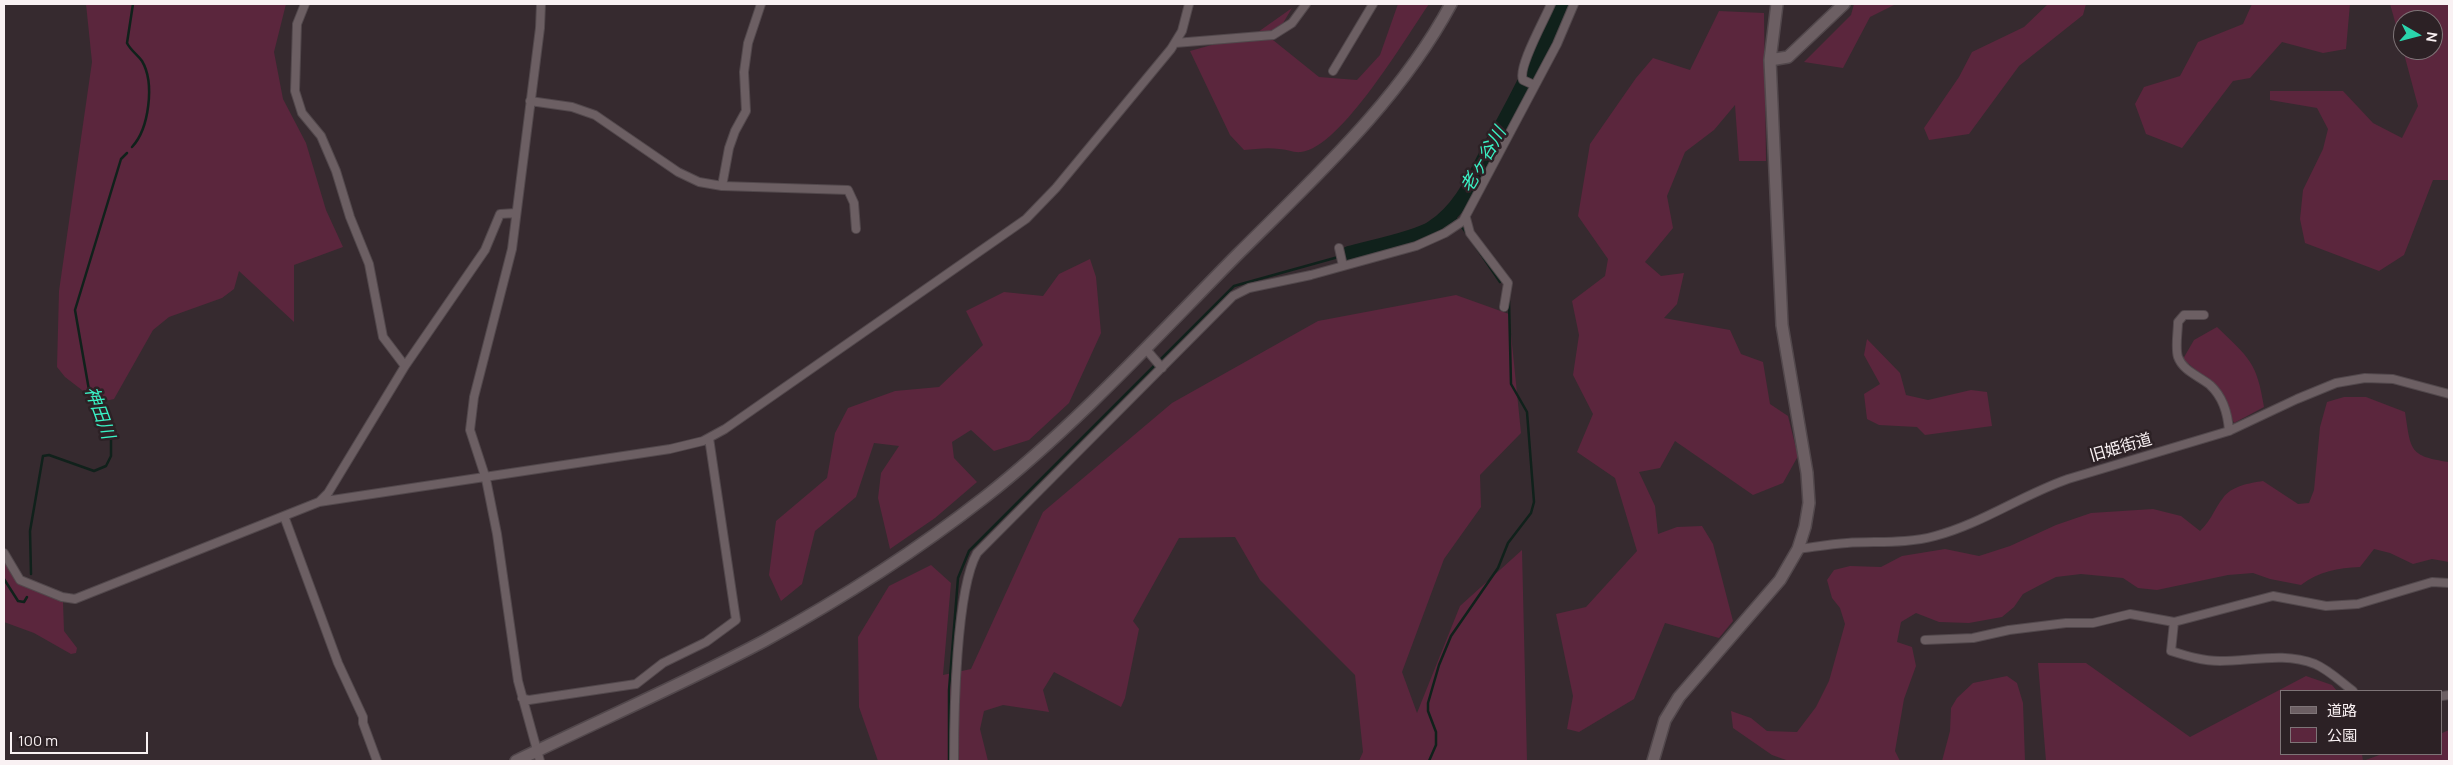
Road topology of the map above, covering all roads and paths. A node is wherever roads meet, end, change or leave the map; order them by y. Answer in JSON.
{"nodes":[{"id":1,"x":305,"y":4,"type":"edge"},
{"id":2,"x":541,"y":4,"type":"edge"},
{"id":3,"x":761,"y":4,"type":"edge"},
{"id":4,"x":1189,"y":4,"type":"edge"},
{"id":5,"x":1306,"y":4,"type":"edge"},
{"id":6,"x":1373,"y":4,"type":"edge"},
{"id":7,"x":1452,"y":4,"type":"edge"},
{"id":8,"x":1551,"y":4,"type":"edge"},
{"id":9,"x":1574,"y":4,"type":"edge"},
{"id":10,"x":1777,"y":4,"type":"edge"},
{"id":11,"x":1844,"y":4,"type":"edge"},
{"id":12,"x":1175,"y":43,"type":"junction"},
{"id":13,"x":1770,"y":60,"type":"junction"},
{"id":14,"x":1334,"y":72,"type":"dead end"},
{"id":15,"x":1534,"y":85,"type":"junction"},
{"id":16,"x":530,"y":101,"type":"junction"},
{"id":17,"x":722,"y":186,"type":"junction"},
{"id":18,"x":516,"y":213,"type":"junction"},
{"id":19,"x":1462,"y":222,"type":"junction"},
{"id":20,"x":856,"y":229,"type":"dead end"},
{"id":21,"x":1340,"y":248,"type":"dead end"},
{"id":22,"x":1343,"y":266,"type":"junction"},
{"id":23,"x":1504,"y":306,"type":"dead end"},
{"id":24,"x":2204,"y":315,"type":"dead end"},
{"id":25,"x":1148,"y":352,"type":"junction"},
{"id":26,"x":405,"y":366,"type":"junction"},
{"id":27,"x":1160,"y":366,"type":"junction"},
{"id":28,"x":2449,"y":394,"type":"edge"},
{"id":29,"x":2229,"y":431,"type":"junction"},
{"id":30,"x":709,"y":438,"type":"junction"},
{"id":31,"x":486,"y":479,"type":"junction"},
{"id":32,"x":319,"y":502,"type":"junction"},
{"id":33,"x":284,"y":516,"type":"junction"},
{"id":34,"x":1798,"y":549,"type":"junction"},
{"id":35,"x":4,"y":553,"type":"edge"},
{"id":36,"x":2449,"y":584,"type":"edge"},
{"id":37,"x":2174,"y":622,"type":"junction"},
{"id":38,"x":1925,"y":640,"type":"dead end"},
{"id":39,"x":2352,"y":690,"type":"edge"},
{"id":40,"x":522,"y":698,"type":"junction"},
{"id":41,"x":539,"y":756,"type":"edge"},
{"id":42,"x":376,"y":761,"type":"edge"},
{"id":43,"x":516,"y":761,"type":"edge"},
{"id":44,"x":954,"y":761,"type":"edge"},
{"id":45,"x":1653,"y":761,"type":"edge"}],
"edges":[{"from":1,"to":26,"type":"street"},
{"from":2,"to":16,"type":"street"},
{"from":3,"to":17,"type":"street"},
{"from":4,"to":12,"type":"street"},
{"from":5,"to":12,"type":"street"},
{"from":6,"to":14,"type":"street"},
{"from":7,"to":25,"type":"street"},
{"from":8,"to":15,"type":"street"},
{"from":9,"to":15,"type":"street"},
{"from":10,"to":13,"type":"street"},
{"from":11,"to":13,"type":"street"},
{"from":12,"to":30,"type":"street"},
{"from":13,"to":34,"type":"street"},
{"from":15,"to":19,"type":"street"},
{"from":16,"to":17,"type":"street"},
{"from":16,"to":18,"type":"street"},
{"from":17,"to":20,"type":"street"},
{"from":18,"to":26,"type":"street"},
{"from":18,"to":31,"type":"street"},
{"from":19,"to":22,"type":"street"},
{"from":19,"to":23,"type":"street"},
{"from":21,"to":22,"type":"street"},
{"from":22,"to":27,"type":"street"},
{"from":24,"to":29,"type":"street"},
{"from":25,"to":27,"type":"street"},
{"from":25,"to":41,"type":"street"},
{"from":26,"to":32,"type":"street"},
{"from":27,"to":44,"type":"street"},
{"from":28,"to":29,"type":"street","name":"旧姫街道"},
{"from":29,"to":34,"type":"street","name":"旧姫街道"},
{"from":30,"to":31,"type":"street"},
{"from":30,"to":40,"type":"street"},
{"from":31,"to":32,"type":"street"},
{"from":31,"to":40,"type":"street"},
{"from":32,"to":33,"type":"street"},
{"from":33,"to":35,"type":"street"},
{"from":33,"to":42,"type":"street"},
{"from":34,"to":45,"type":"street"},
{"from":36,"to":37,"type":"street"},
{"from":37,"to":38,"type":"street"},
{"from":37,"to":39,"type":"street"},
{"from":40,"to":41,"type":"street"},
{"from":41,"to":43,"type":"street"}]}
